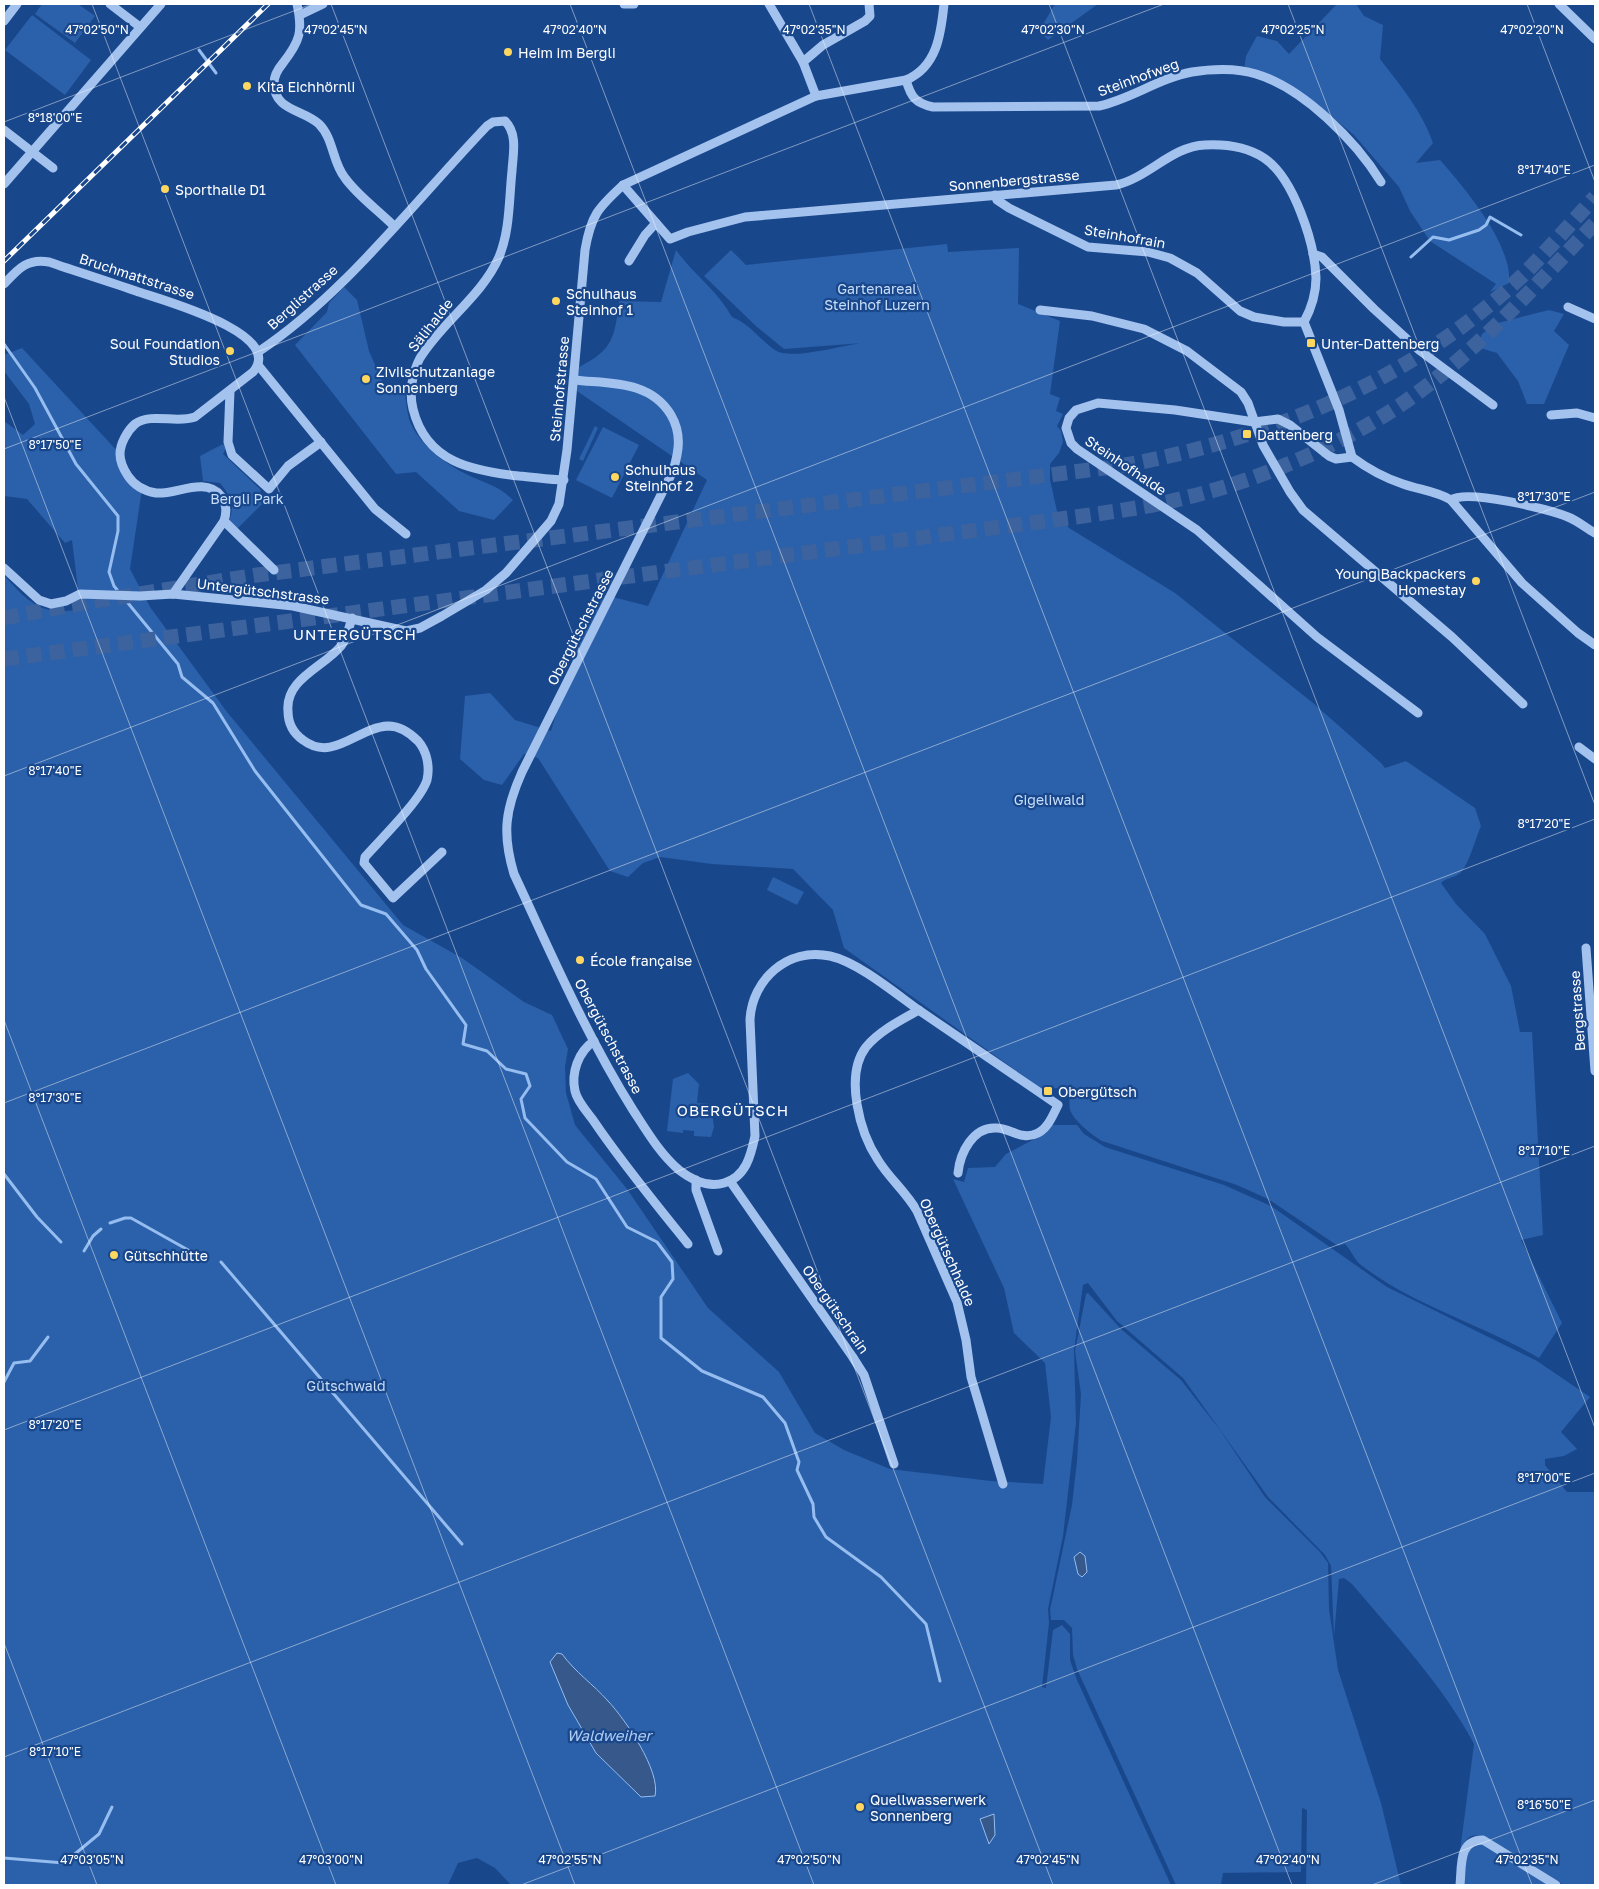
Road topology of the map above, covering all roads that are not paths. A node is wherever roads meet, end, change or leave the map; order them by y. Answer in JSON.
{"nodes":[{"id":1,"x":16,"y":4,"type":"edge"},
{"id":2,"x":110,"y":4,"type":"edge"},
{"id":3,"x":161,"y":4,"type":"edge"},
{"id":4,"x":323,"y":4,"type":"edge"},
{"id":5,"x":624,"y":4,"type":"edge"},
{"id":6,"x":634,"y":4,"type":"edge"},
{"id":7,"x":770,"y":4,"type":"edge"},
{"id":8,"x":869,"y":4,"type":"edge"},
{"id":9,"x":944,"y":4,"type":"edge"},
{"id":10,"x":1559,"y":4,"type":"edge"},
{"id":11,"x":298,"y":8,"type":"edge"},
{"id":12,"x":4,"y":21,"type":"edge"},
{"id":13,"x":140,"y":27,"type":"junction"},
{"id":14,"x":1595,"y":40,"type":"edge"},
{"id":15,"x":803,"y":62,"type":"junction"},
{"id":16,"x":906,"y":80,"type":"junction"},
{"id":17,"x":816,"y":96,"type":"junction"},
{"id":18,"x":505,"y":121,"type":"joint"},
{"id":19,"x":4,"y":130,"type":"edge"},
{"id":20,"x":31,"y":151,"type":"junction"},
{"id":21,"x":54,"y":168,"type":"dead end"},
{"id":22,"x":1381,"y":182,"type":"dead end"},
{"id":23,"x":4,"y":184,"type":"edge"},
{"id":24,"x":623,"y":185,"type":"junction"},
{"id":25,"x":995,"y":195,"type":"junction"},
{"id":26,"x":656,"y":223,"type":"junction"},
{"id":27,"x":394,"y":226,"type":"junction"},
{"id":28,"x":1313,"y":254,"type":"junction"},
{"id":29,"x":629,"y":261,"type":"dead end"},
{"id":30,"x":4,"y":284,"type":"edge"},
{"id":31,"x":1568,"y":307,"type":"dead end"},
{"id":32,"x":1040,"y":310,"type":"dead end"},
{"id":33,"x":1595,"y":319,"type":"edge"},
{"id":34,"x":1304,"y":322,"type":"junction"},
{"id":35,"x":258,"y":352,"type":"junction"},
{"id":36,"x":258,"y":364,"type":"junction"},
{"id":37,"x":574,"y":380,"type":"junction"},
{"id":38,"x":230,"y":391,"type":"junction"},
{"id":39,"x":1493,"y":405,"type":"dead end"},
{"id":40,"x":1551,"y":415,"type":"dead end"},
{"id":41,"x":1595,"y":418,"type":"edge"},
{"id":42,"x":1254,"y":422,"type":"junction"},
{"id":43,"x":321,"y":442,"type":"junction"},
{"id":44,"x":1352,"y":458,"type":"junction"},
{"id":45,"x":564,"y":480,"type":"junction"},
{"id":46,"x":1451,"y":500,"type":"junction"},
{"id":47,"x":224,"y":521,"type":"junction"},
{"id":48,"x":1595,"y":533,"type":"edge"},
{"id":49,"x":406,"y":534,"type":"dead end"},
{"id":50,"x":4,"y":568,"type":"edge"},
{"id":51,"x":274,"y":570,"type":"dead end"},
{"id":52,"x":173,"y":594,"type":"junction"},
{"id":53,"x":352,"y":618,"type":"junction"},
{"id":54,"x":1595,"y":645,"type":"edge"},
{"id":55,"x":1523,"y":704,"type":"dead end"},
{"id":56,"x":1418,"y":713,"type":"dead end"},
{"id":57,"x":1579,"y":747,"type":"dead end"},
{"id":58,"x":1595,"y":759,"type":"edge"},
{"id":59,"x":442,"y":852,"type":"dead end"},
{"id":60,"x":1586,"y":948,"type":"dead end"},
{"id":61,"x":919,"y":1010,"type":"junction"},
{"id":62,"x":594,"y":1041,"type":"junction"},
{"id":63,"x":1595,"y":1071,"type":"edge"},
{"id":64,"x":958,"y":1173,"type":"dead end"},
{"id":65,"x":696,"y":1180,"type":"junction"},
{"id":66,"x":730,"y":1181,"type":"junction"},
{"id":67,"x":688,"y":1244,"type":"dead end"},
{"id":68,"x":718,"y":1251,"type":"dead end"},
{"id":69,"x":894,"y":1464,"type":"dead end"},
{"id":70,"x":1003,"y":1484,"type":"dead end"},
{"id":71,"x":1460,"y":1885,"type":"edge"},
{"id":72,"x":1556,"y":1885,"type":"edge"}],
"edges":[{"from":1,"to":12,"type":"street"},
{"from":2,"to":13,"type":"street"},
{"from":3,"to":13,"type":"street"},
{"from":4,"to":11,"type":"street"},
{"from":5,"to":6,"type":"street"},
{"from":7,"to":15,"type":"street"},
{"from":8,"to":15,"type":"street"},
{"from":9,"to":16,"type":"street","name":"Steinhofstrasse"},
{"from":10,"to":14,"type":"street"},
{"from":11,"to":27,"type":"street"},
{"from":13,"to":20,"type":"street"},
{"from":15,"to":17,"type":"street"},
{"from":16,"to":17,"type":"street","name":"Steinhofstrasse"},
{"from":16,"to":22,"type":"street","name":"Steinhofweg"},
{"from":17,"to":24,"type":"street","name":"Steinhofstrasse"},
{"from":18,"to":27,"type":"street","name":"Berglistrasse"},
{"from":18,"to":45,"type":"street","name":"Sälihalde"},
{"from":19,"to":20,"type":"street"},
{"from":20,"to":21,"type":"street"},
{"from":20,"to":23,"type":"street"},
{"from":24,"to":26,"type":"street","name":"Sonnenbergstrasse"},
{"from":24,"to":37,"type":"street","name":"Steinhofstrasse"},
{"from":25,"to":26,"type":"street","name":"Sonnenbergstrasse"},
{"from":25,"to":28,"type":"street","name":"Sonnenbergstrasse"},
{"from":25,"to":34,"type":"street","name":"Steinhofrain"},
{"from":26,"to":29,"type":"street"},
{"from":27,"to":35,"type":"street","name":"Berglistrasse"},
{"from":28,"to":34,"type":"street","name":"Sonnenbergstrasse"},
{"from":28,"to":39,"type":"street"},
{"from":30,"to":35,"type":"street","name":"Bruchmattstrasse"},
{"from":31,"to":33,"type":"street"},
{"from":32,"to":42,"type":"street"},
{"from":34,"to":44,"type":"street"},
{"from":35,"to":36,"type":"street"},
{"from":36,"to":38,"type":"street"},
{"from":36,"to":43,"type":"street"},
{"from":37,"to":45,"type":"street","name":"Steinhofstrasse"},
{"from":37,"to":62,"type":"street","name":"Obergütschstrasse"},
{"from":38,"to":43,"type":"street"},
{"from":38,"to":47,"type":"street"},
{"from":40,"to":41,"type":"street"},
{"from":42,"to":44,"type":"street"},
{"from":42,"to":55,"type":"street"},
{"from":42,"to":56,"type":"street","name":"Steinhofhalde"},
{"from":43,"to":49,"type":"street"},
{"from":44,"to":46,"type":"street"},
{"from":45,"to":53,"type":"street","name":"Steinhofstrasse"},
{"from":46,"to":48,"type":"street"},
{"from":46,"to":54,"type":"street"},
{"from":47,"to":51,"type":"street"},
{"from":47,"to":52,"type":"street"},
{"from":50,"to":52,"type":"street"},
{"from":52,"to":53,"type":"street","name":"Untergütschstrasse"},
{"from":53,"to":59,"type":"street"},
{"from":57,"to":58,"type":"street"},
{"from":60,"to":63,"type":"street","name":"Bergstrasse"},
{"from":61,"to":64,"type":"street"},
{"from":61,"to":66,"type":"street"},
{"from":61,"to":70,"type":"street","name":"Obergütschhalde"},
{"from":62,"to":65,"type":"street","name":"Obergütschstrasse"},
{"from":62,"to":67,"type":"street"},
{"from":65,"to":66,"type":"street","name":"Obergütschstrasse"},
{"from":65,"to":68,"type":"street"},
{"from":66,"to":69,"type":"street","name":"Obergütschrain"},
{"from":71,"to":72,"type":"street"}]}
